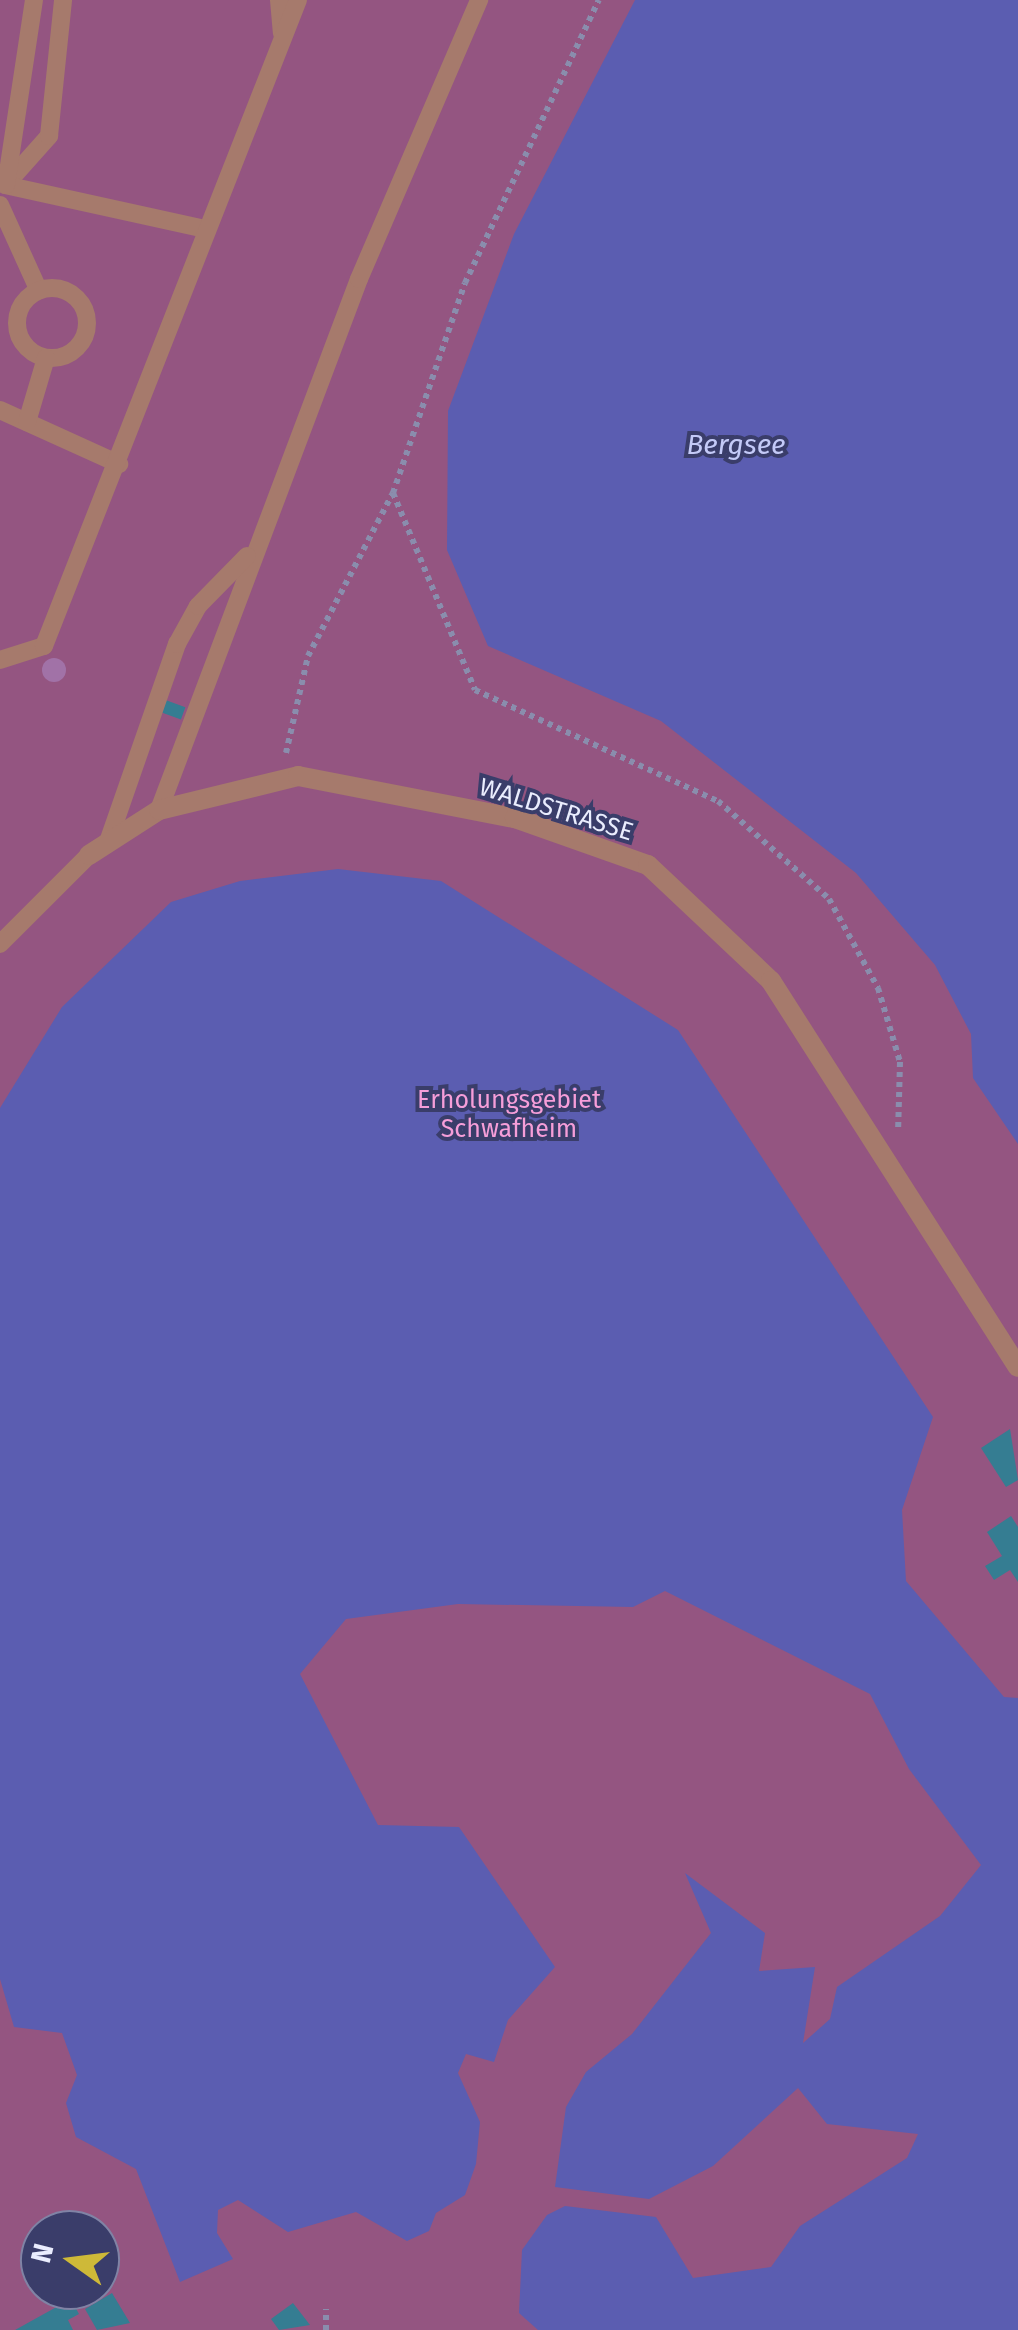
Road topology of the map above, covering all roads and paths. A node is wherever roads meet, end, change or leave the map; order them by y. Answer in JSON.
{"nodes":[{"id":1,"x":34,"y":0,"type":"edge"},
{"id":2,"x":63,"y":0,"type":"edge"},
{"id":3,"x":279,"y":0,"type":"edge"},
{"id":4,"x":298,"y":0,"type":"edge"},
{"id":5,"x":480,"y":0,"type":"edge"},
{"id":6,"x":599,"y":0,"type":"edge"},
{"id":7,"x":283,"y":39,"type":"junction"},
{"id":8,"x":5,"y":187,"type":"edge"},
{"id":9,"x":0,"y":205,"type":"edge"},
{"id":10,"x":204,"y":229,"type":"junction"},
{"id":11,"x":39,"y":291,"type":"junction"},
{"id":12,"x":0,"y":310,"type":"edge"},
{"id":13,"x":18,"y":316,"type":"junction"},
{"id":14,"x":46,"y":358,"type":"junction"},
{"id":15,"x":0,"y":410,"type":"edge"},
{"id":16,"x":27,"y":422,"type":"junction"},
{"id":17,"x":118,"y":464,"type":"junction"},
{"id":18,"x":394,"y":493,"type":"junction"},
{"id":19,"x":259,"y":534,"type":"junction"},
{"id":20,"x":0,"y":660,"type":"edge"},
{"id":21,"x":277,"y":778,"type":"junction"},
{"id":22,"x":158,"y":810,"type":"junction"},
{"id":23,"x":108,"y":842,"type":"junction"},
{"id":24,"x":89,"y":855,"type":"joint"},
{"id":25,"x":0,"y":944,"type":"edge"},
{"id":26,"x":879,"y":1153,"type":"junction"},
{"id":27,"x":1018,"y":1366,"type":"edge"},
{"id":28,"x":326,"y":2309,"type":"dead end"},
{"id":29,"x":326,"y":2330,"type":"edge"}],
"edges":[{"from":1,"to":8,"type":"lane"},
{"from":2,"to":8,"type":"lane"},
{"from":3,"to":7,"type":"lane"},
{"from":4,"to":7,"type":"lane"},
{"from":5,"to":19,"type":"lane"},
{"from":6,"to":18,"type":"path"},
{"from":7,"to":10,"type":"lane"},
{"from":8,"to":10,"type":"lane"},
{"from":9,"to":11,"type":"lane"},
{"from":10,"to":17,"type":"lane"},
{"from":11,"to":13,"type":"lane"},
{"from":11,"to":14,"type":"lane"},
{"from":12,"to":13,"type":"lane"},
{"from":13,"to":14,"type":"lane"},
{"from":14,"to":16,"type":"lane"},
{"from":15,"to":16,"type":"lane"},
{"from":16,"to":17,"type":"lane"},
{"from":17,"to":20,"type":"lane"},
{"from":18,"to":21,"type":"path"},
{"from":18,"to":26,"type":"path"},
{"from":19,"to":22,"type":"lane"},
{"from":19,"to":23,"type":"lane"},
{"from":21,"to":22,"type":"street","name":"WALDSTRASSE"},
{"from":21,"to":26,"type":"street","name":"WALDSTRASSE"},
{"from":22,"to":23,"type":"street","name":"WALDSTRASSE"},
{"from":23,"to":24,"type":"street","name":"WALDSTRASSE"},
{"from":24,"to":25,"type":"lane","name":"WALDSTRASSE"},
{"from":26,"to":27,"type":"street","name":"WALDSTRASSE"},
{"from":28,"to":29,"type":"path"}]}
